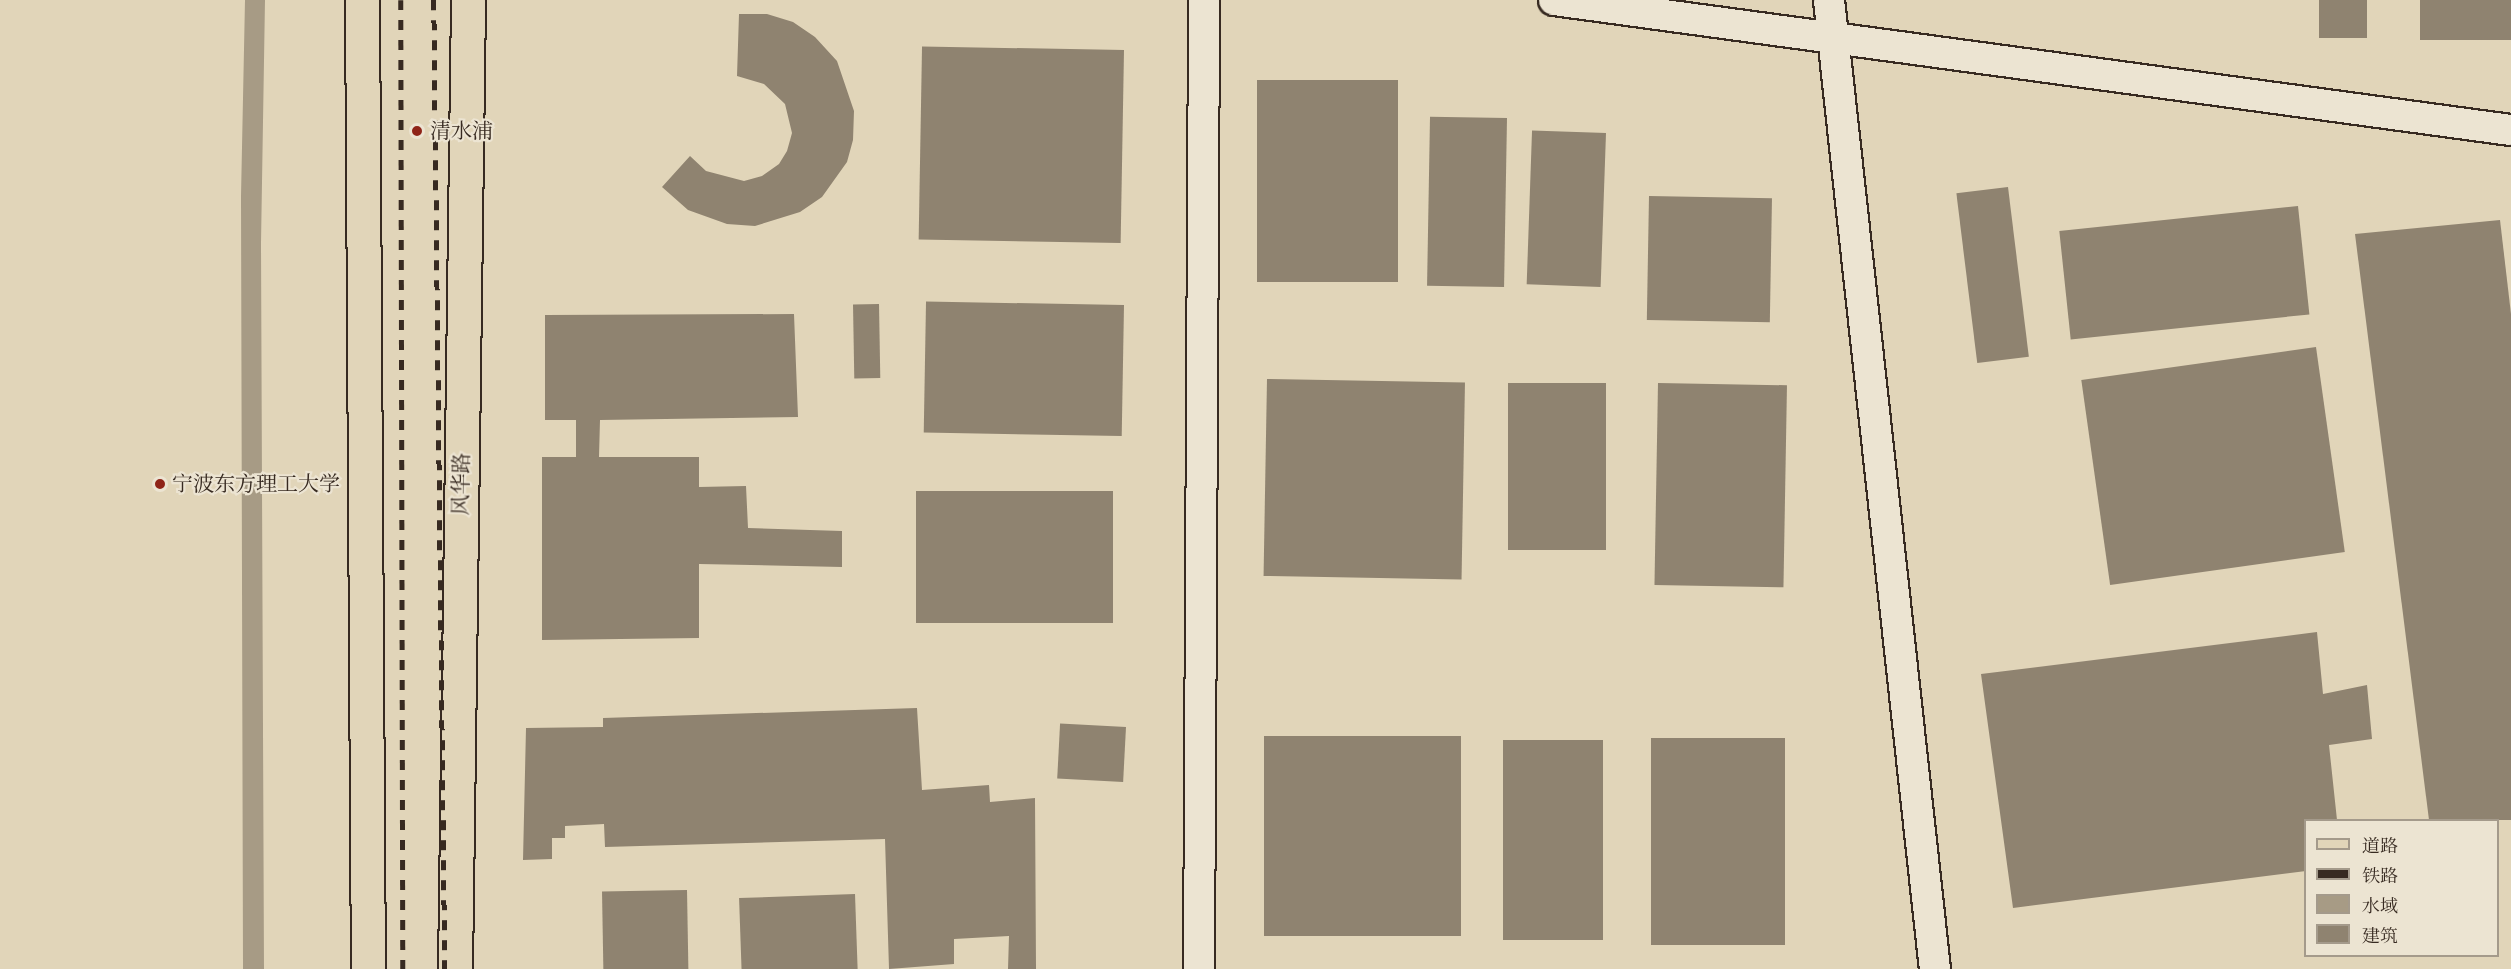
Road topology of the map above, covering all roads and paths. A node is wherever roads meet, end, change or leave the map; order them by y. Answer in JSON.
{"nodes":[{"id":1,"x":362,"y":0,"type":"edge"},
{"id":2,"x":468,"y":0,"type":"edge"},
{"id":3,"x":1204,"y":0,"type":"edge"},
{"id":4,"x":1554,"y":0,"type":"edge"},
{"id":5,"x":1829,"y":0,"type":"edge"},
{"id":6,"x":1834,"y":41,"type":"junction"},
{"id":7,"x":2511,"y":130,"type":"edge"},
{"id":8,"x":368,"y":969,"type":"edge"},
{"id":9,"x":455,"y":969,"type":"edge"},
{"id":10,"x":1199,"y":969,"type":"edge"},
{"id":11,"x":1935,"y":969,"type":"edge"}],
"edges":[{"from":1,"to":8,"type":"main road"},
{"from":2,"to":9,"type":"main road","name":"风华路"},
{"from":3,"to":10,"type":"street"},
{"from":4,"to":6,"type":"street"},
{"from":5,"to":6,"type":"street"},
{"from":6,"to":7,"type":"street"},
{"from":6,"to":11,"type":"street"}]}
